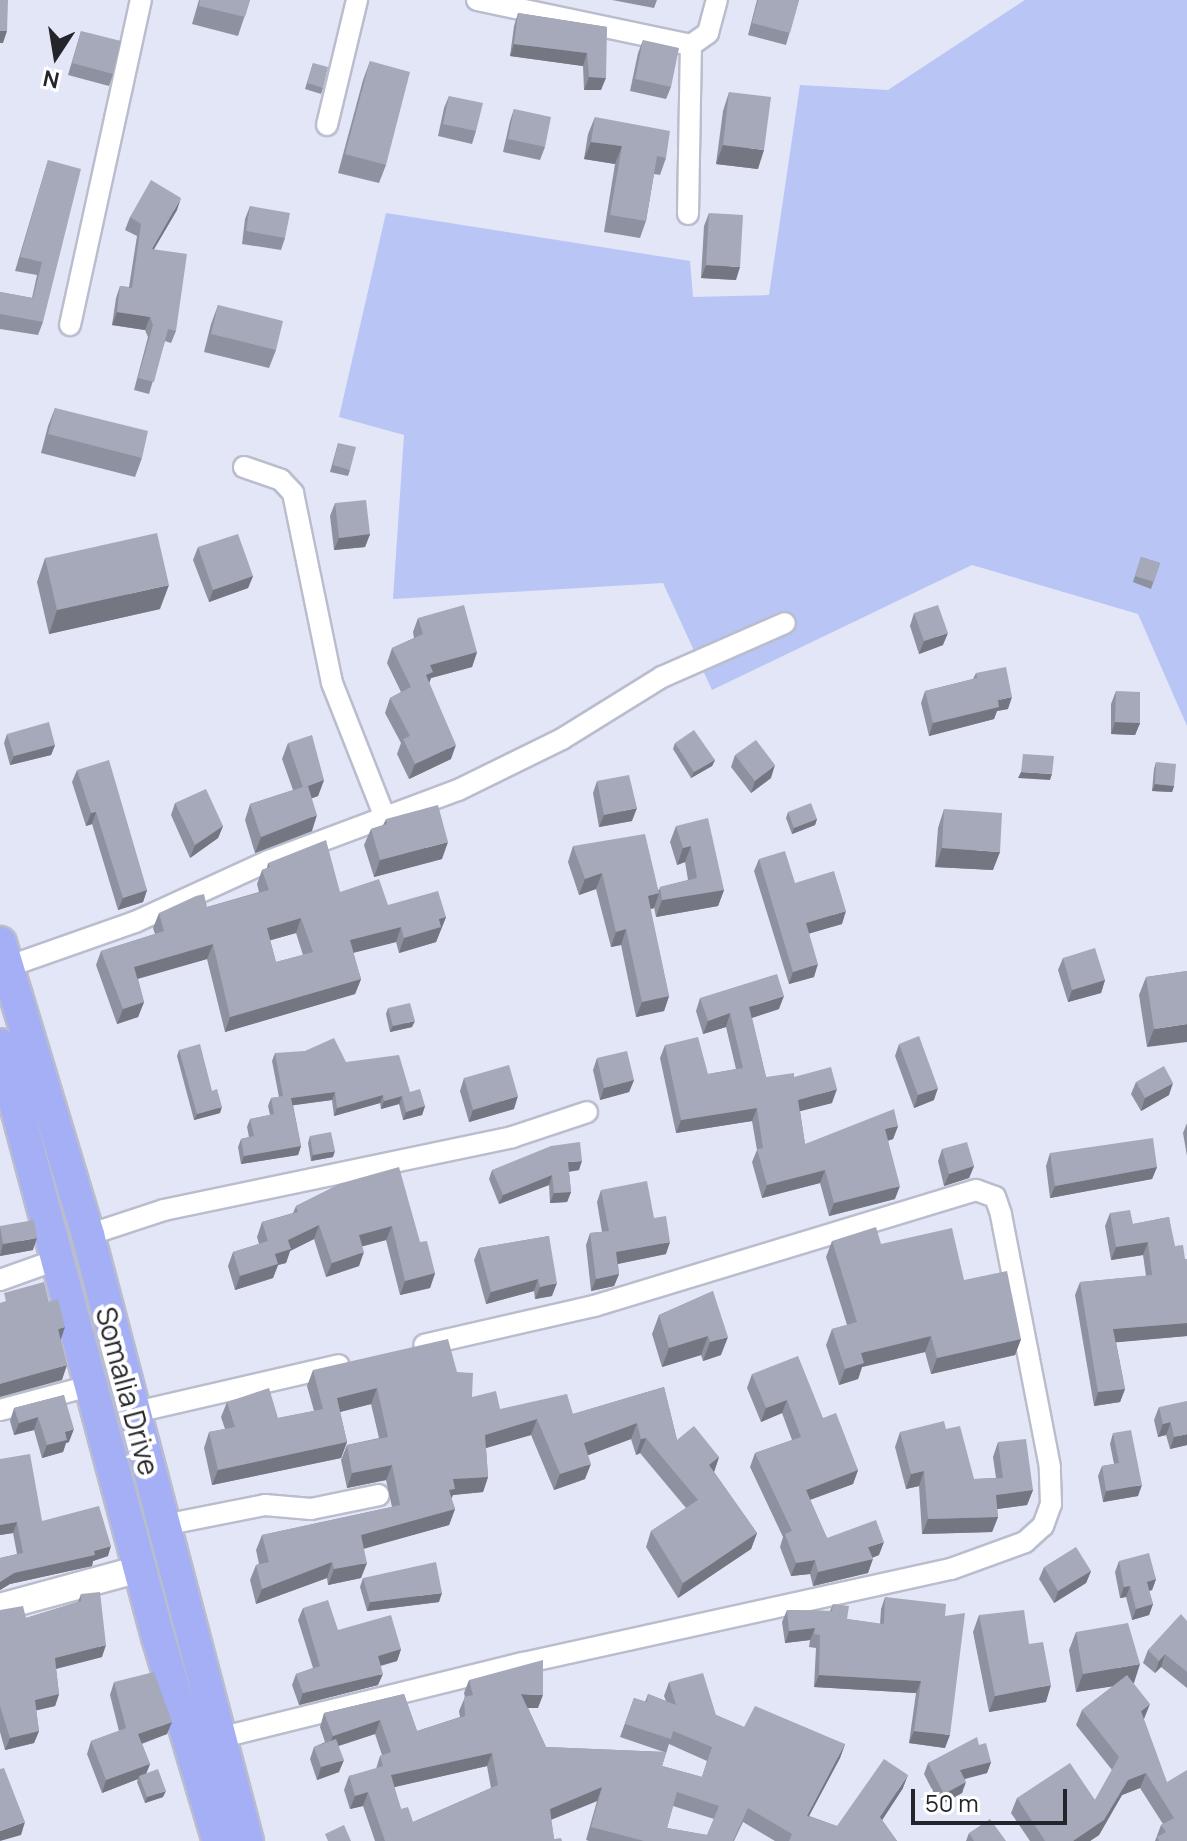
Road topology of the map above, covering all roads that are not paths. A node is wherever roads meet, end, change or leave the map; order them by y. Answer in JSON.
{"nodes":[{"id":1,"x":141,"y":0,"type":"edge"},
{"id":2,"x":357,"y":0,"type":"edge"},
{"id":3,"x":477,"y":0,"type":"edge"},
{"id":4,"x":717,"y":0,"type":"edge"},
{"id":5,"x":691,"y":45,"type":"junction"},
{"id":6,"x":327,"y":125,"type":"dead end"},
{"id":7,"x":688,"y":214,"type":"dead end"},
{"id":8,"x":70,"y":325,"type":"dead end"},
{"id":9,"x":244,"y":467,"type":"dead end"},
{"id":10,"x":785,"y":623,"type":"dead end"},
{"id":11,"x":386,"y":820,"type":"junction"},
{"id":12,"x":3,"y":955,"type":"edge"},
{"id":13,"x":0,"y":1046,"type":"edge"},
{"id":14,"x":587,"y":1112,"type":"dead end"},
{"id":15,"x":88,"y":1235,"type":"junction"},
{"id":16,"x":59,"y":1259,"type":"junction"},
{"id":17,"x":0,"y":1280,"type":"edge"},
{"id":18,"x":395,"y":1352,"type":"edge"},
{"id":19,"x":365,"y":1359,"type":"edge"},
{"id":20,"x":93,"y":1385,"type":"junction"},
{"id":21,"x":0,"y":1410,"type":"edge"},
{"id":22,"x":136,"y":1412,"type":"junction"},
{"id":23,"x":379,"y":1495,"type":"dead end"},
{"id":24,"x":164,"y":1525,"type":"junction"},
{"id":25,"x":140,"y":1569,"type":"junction"},
{"id":26,"x":0,"y":1607,"type":"edge"},
{"id":27,"x":219,"y":1738,"type":"junction"},
{"id":28,"x":219,"y":1841,"type":"edge"},
{"id":29,"x":247,"y":1841,"type":"edge"}],
"edges":[{"from":1,"to":8,"type":"street"},
{"from":2,"to":6,"type":"street"},
{"from":3,"to":5,"type":"street"},
{"from":4,"to":5,"type":"street"},
{"from":5,"to":7,"type":"street"},
{"from":9,"to":11,"type":"street"},
{"from":10,"to":11,"type":"street"},
{"from":11,"to":12,"type":"street"},
{"from":12,"to":15,"type":"main road","name":"Somalia Drive"},
{"from":13,"to":16,"type":"main road","name":"Somalia Drive"},
{"from":14,"to":15,"type":"street"},
{"from":15,"to":22,"type":"main road","name":"Somalia Drive"},
{"from":16,"to":17,"type":"street"},
{"from":16,"to":20,"type":"main road","name":"Somalia Drive"},
{"from":18,"to":27,"type":"street"},
{"from":19,"to":22,"type":"street"},
{"from":20,"to":21,"type":"street"},
{"from":20,"to":25,"type":"main road","name":"Somalia Drive"},
{"from":22,"to":24,"type":"main road","name":"Somalia Drive"},
{"from":23,"to":24,"type":"street"},
{"from":24,"to":27,"type":"main road","name":"Somalia Drive"},
{"from":25,"to":26,"type":"street"},
{"from":25,"to":28,"type":"main road","name":"Somalia Drive"},
{"from":27,"to":29,"type":"main road","name":"Somalia Drive"}]}
